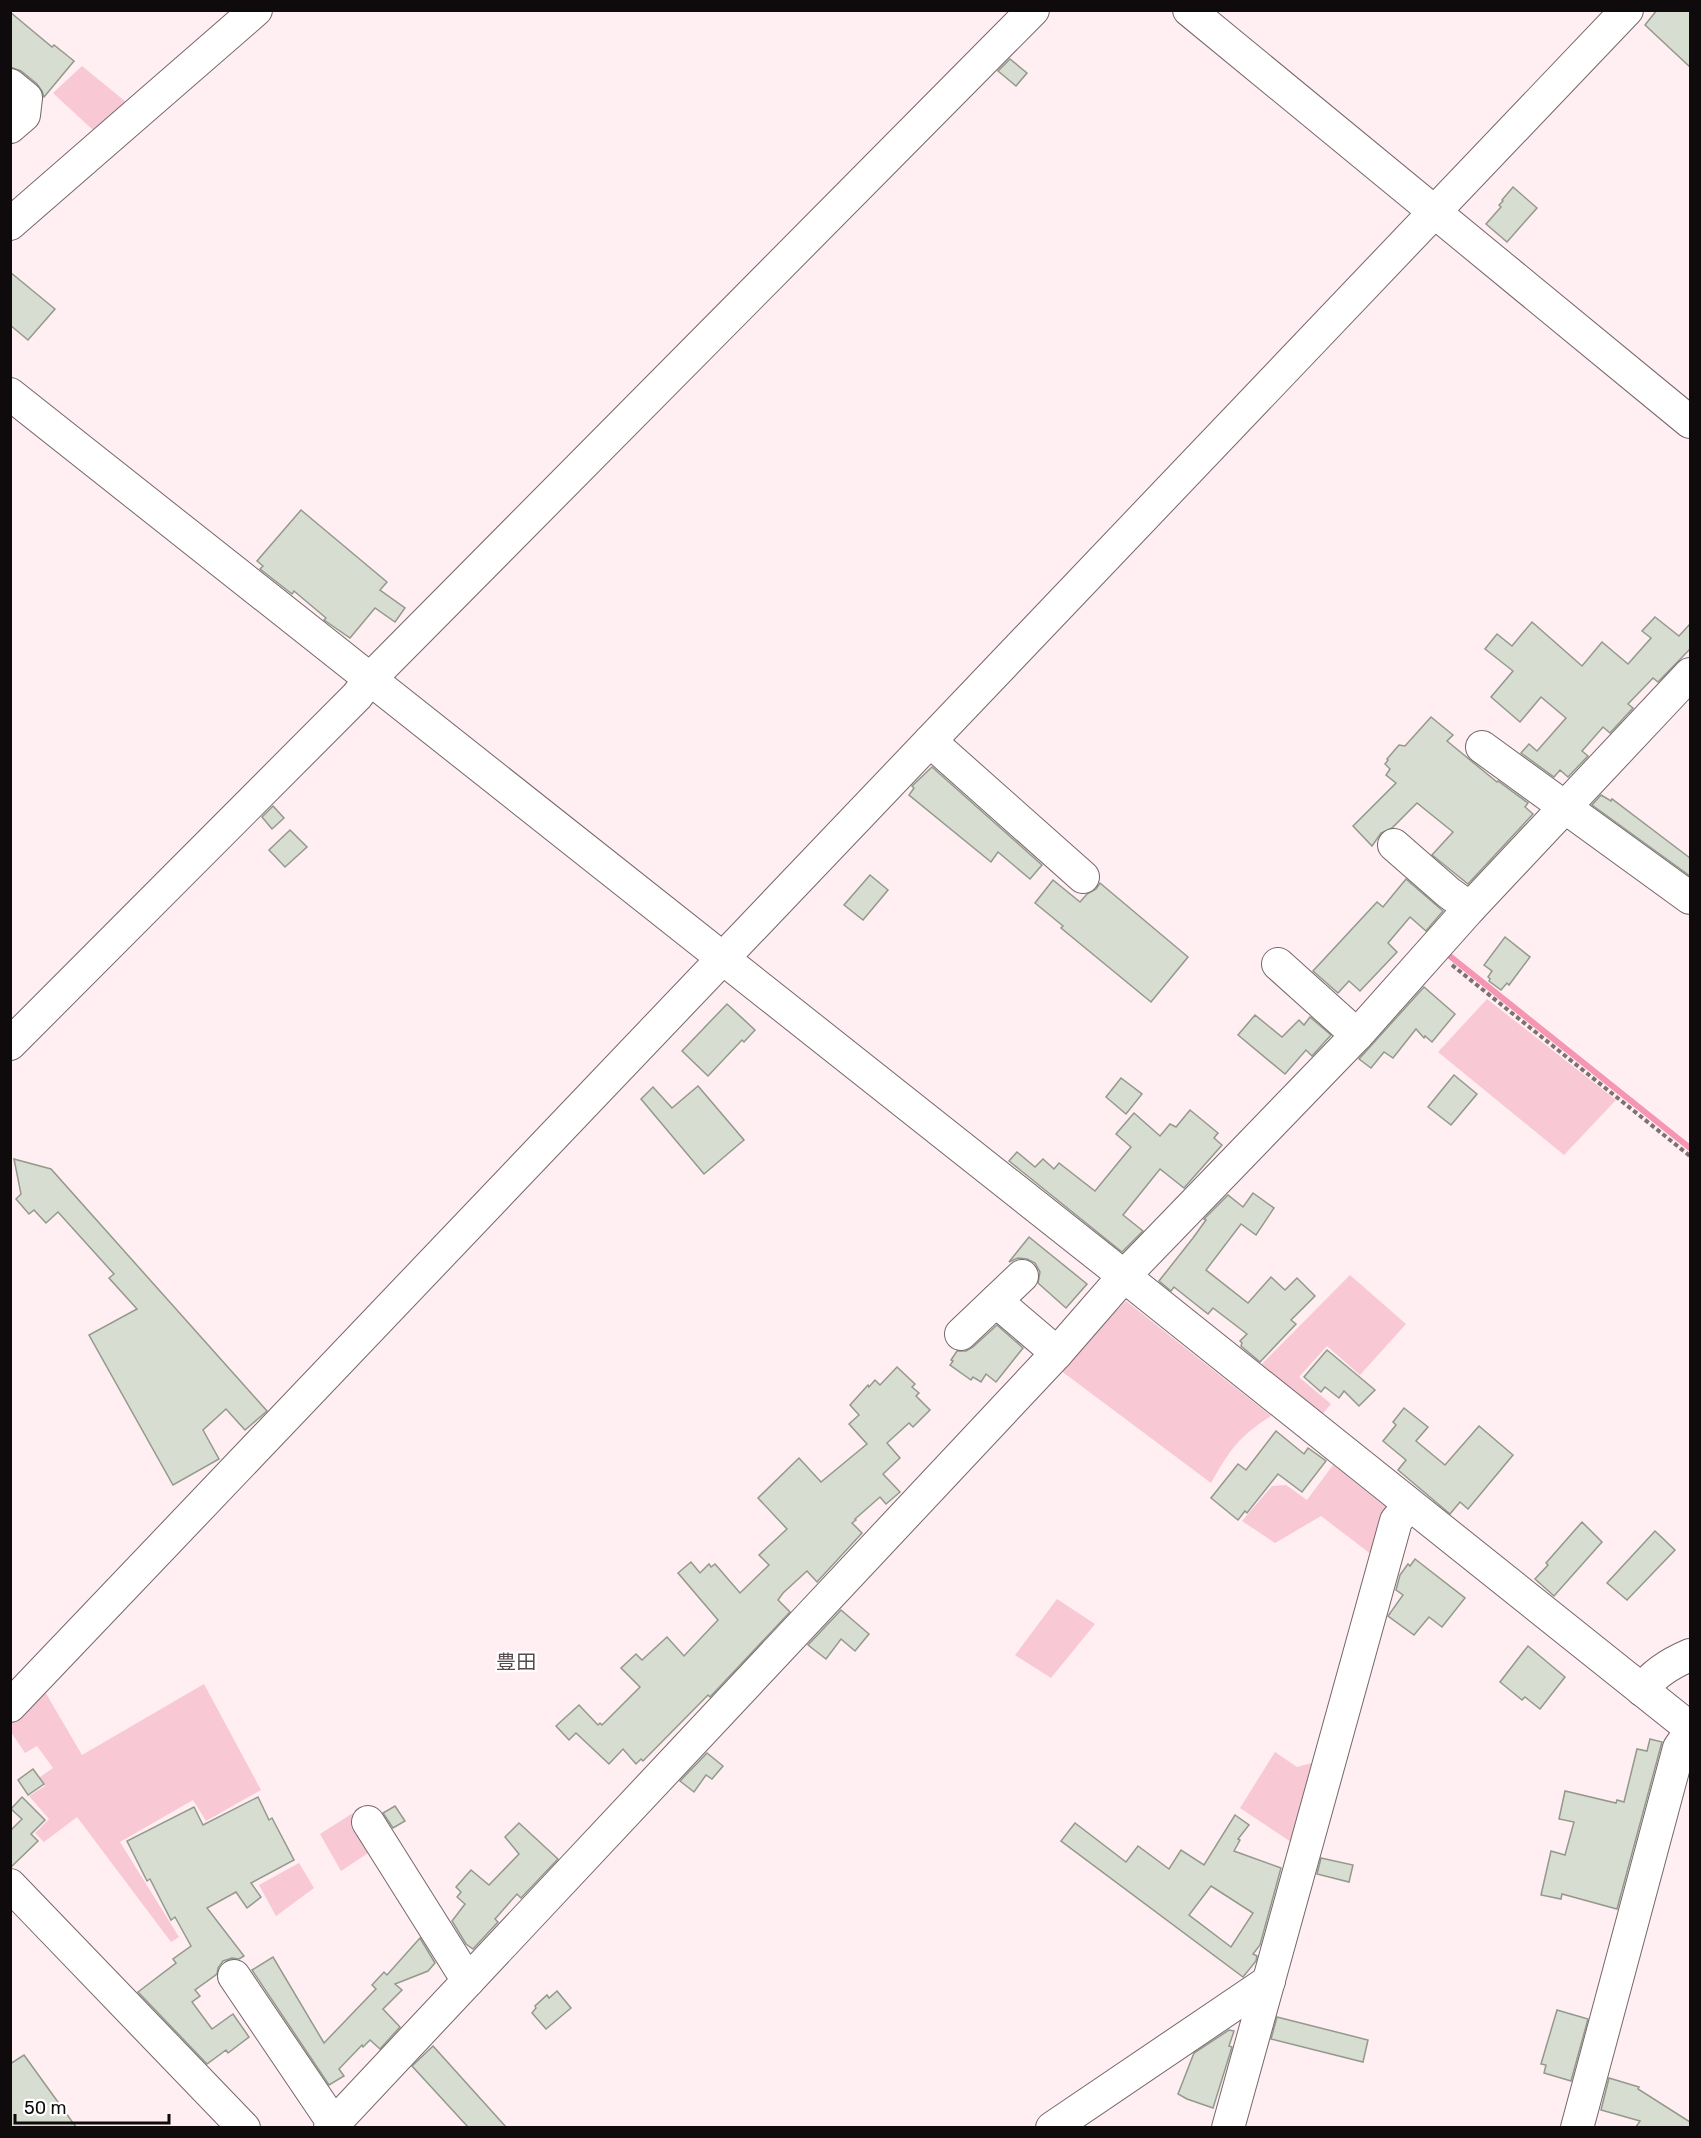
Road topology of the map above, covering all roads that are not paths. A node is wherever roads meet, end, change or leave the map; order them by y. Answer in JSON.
{"nodes":[{"id":1,"x":256,"y":10,"type":"edge"},
{"id":2,"x":1033,"y":10,"type":"edge"},
{"id":3,"x":1189,"y":10,"type":"edge"},
{"id":4,"x":1627,"y":10,"type":"edge"},
{"id":5,"x":10,"y":85,"type":"edge"},
{"id":6,"x":10,"y":127,"type":"edge"},
{"id":7,"x":1429,"y":217,"type":"junction"},
{"id":8,"x":10,"y":224,"type":"edge"},
{"id":9,"x":10,"y":394,"type":"edge"},
{"id":10,"x":1690,"y":422,"type":"edge"},
{"id":11,"x":1690,"y":674,"type":"edge"},
{"id":12,"x":364,"y":687,"type":"junction"},
{"id":13,"x":930,"y":741,"type":"junction"},
{"id":14,"x":1482,"y":747,"type":"dead end"},
{"id":15,"x":1559,"y":802,"type":"junction"},
{"id":16,"x":1394,"y":845,"type":"dead end"},
{"id":17,"x":1083,"y":878,"type":"dead end"},
{"id":18,"x":1690,"y":898,"type":"edge"},
{"id":19,"x":1465,"y":904,"type":"junction"},
{"id":20,"x":717,"y":964,"type":"junction"},
{"id":21,"x":1278,"y":964,"type":"dead end"},
{"id":22,"x":1349,"y":1028,"type":"junction"},
{"id":23,"x":10,"y":1044,"type":"edge"},
{"id":24,"x":1022,"y":1276,"type":"dead end"},
{"id":25,"x":1119,"y":1282,"type":"junction"},
{"id":26,"x":996,"y":1301,"type":"junction"},
{"id":27,"x":961,"y":1334,"type":"dead end"},
{"id":28,"x":1049,"y":1347,"type":"junction"},
{"id":29,"x":1405,"y":1510,"type":"junction"},
{"id":30,"x":1690,"y":1655,"type":"edge"},
{"id":31,"x":1645,"y":1685,"type":"junction"},
{"id":32,"x":10,"y":1706,"type":"edge"},
{"id":33,"x":1688,"y":1735,"type":"edge"},
{"id":34,"x":368,"y":1822,"type":"dead end"},
{"id":35,"x":10,"y":1885,"type":"edge"},
{"id":36,"x":234,"y":1976,"type":"dead end"},
{"id":37,"x":464,"y":1976,"type":"junction"},
{"id":38,"x":1269,"y":1981,"type":"junction"},
{"id":39,"x":330,"y":2121,"type":"edge"},
{"id":40,"x":1584,"y":2126,"type":"edge"},
{"id":41,"x":244,"y":2127,"type":"edge"},
{"id":42,"x":1052,"y":2127,"type":"edge"},
{"id":43,"x":1228,"y":2127,"type":"edge"}],
"edges":[{"from":1,"to":8,"type":"street"},
{"from":2,"to":12,"type":"street"},
{"from":3,"to":7,"type":"street"},
{"from":4,"to":7,"type":"street"},
{"from":5,"to":6,"type":"street"},
{"from":7,"to":10,"type":"street"},
{"from":7,"to":13,"type":"street"},
{"from":9,"to":12,"type":"street"},
{"from":11,"to":15,"type":"street"},
{"from":12,"to":20,"type":"street"},
{"from":12,"to":23,"type":"street"},
{"from":13,"to":17,"type":"street"},
{"from":13,"to":20,"type":"street"},
{"from":14,"to":15,"type":"street"},
{"from":15,"to":18,"type":"street"},
{"from":15,"to":19,"type":"street"},
{"from":16,"to":19,"type":"street"},
{"from":19,"to":22,"type":"street"},
{"from":20,"to":25,"type":"street"},
{"from":20,"to":32,"type":"street"},
{"from":21,"to":22,"type":"street"},
{"from":22,"to":25,"type":"street"},
{"from":24,"to":26,"type":"street"},
{"from":25,"to":28,"type":"street"},
{"from":25,"to":29,"type":"street"},
{"from":26,"to":27,"type":"street"},
{"from":26,"to":28,"type":"street"},
{"from":28,"to":37,"type":"street"},
{"from":29,"to":31,"type":"street"},
{"from":29,"to":38,"type":"street"},
{"from":30,"to":31,"type":"street"},
{"from":31,"to":33,"type":"street"},
{"from":33,"to":40,"type":"street"},
{"from":34,"to":37,"type":"street"},
{"from":35,"to":41,"type":"street"},
{"from":36,"to":39,"type":"street"},
{"from":37,"to":39,"type":"street"},
{"from":38,"to":42,"type":"street"},
{"from":38,"to":43,"type":"street"}]}
